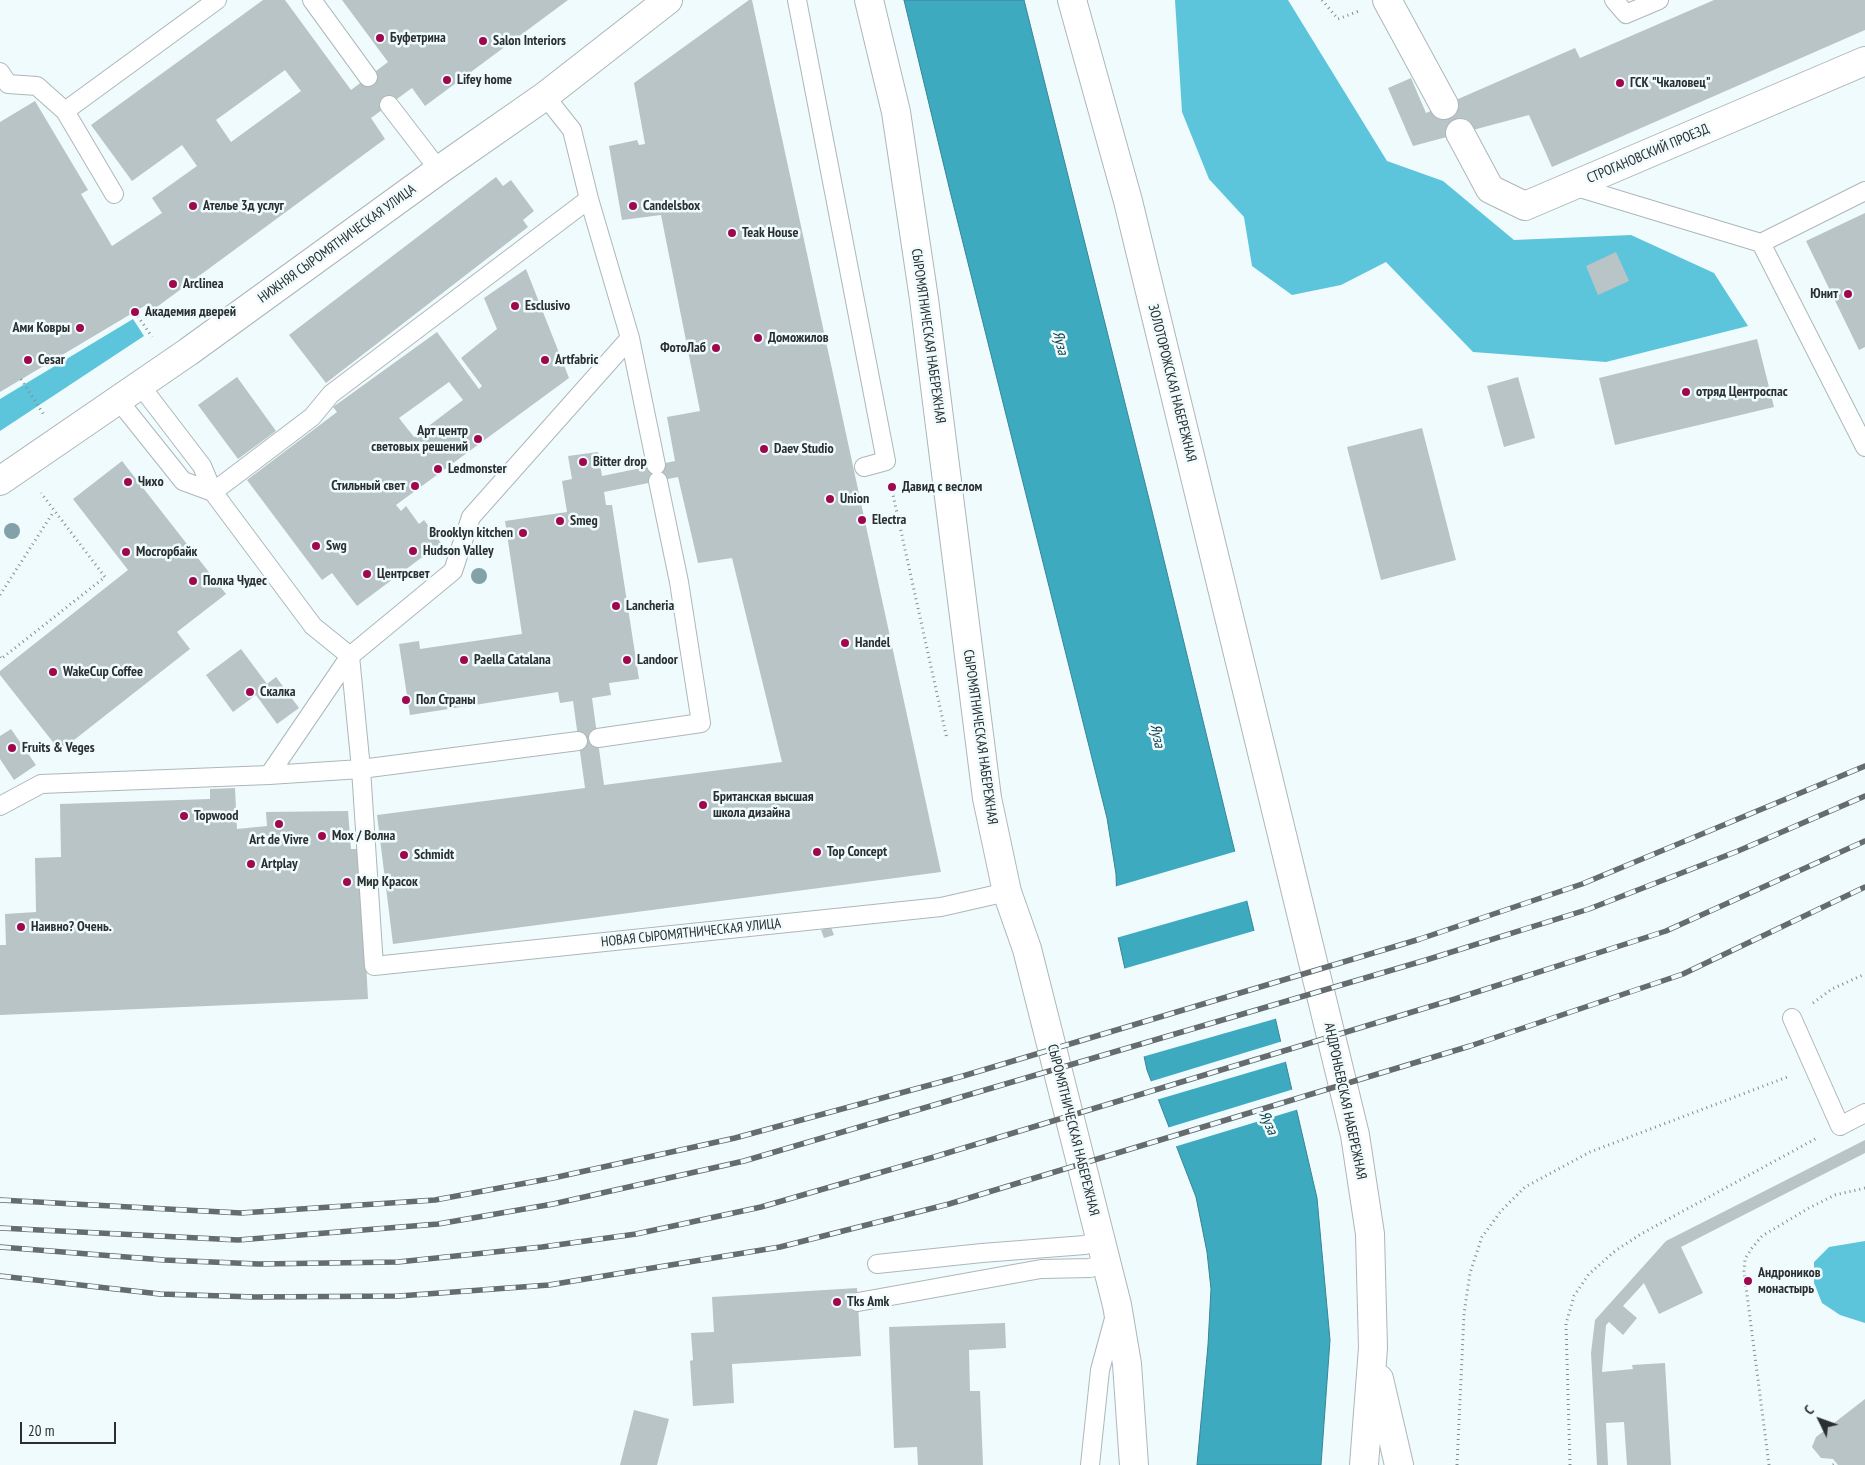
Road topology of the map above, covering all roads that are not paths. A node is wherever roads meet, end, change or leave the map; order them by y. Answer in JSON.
{"nodes":[{"id":1,"x":217,"y":0,"type":"edge"},
{"id":2,"x":312,"y":0,"type":"edge"},
{"id":3,"x":668,"y":0,"type":"edge"},
{"id":4,"x":796,"y":0,"type":"edge"},
{"id":5,"x":869,"y":0,"type":"edge"},
{"id":6,"x":1072,"y":0,"type":"edge"},
{"id":7,"x":1388,"y":0,"type":"edge"},
{"id":8,"x":1614,"y":0,"type":"edge"},
{"id":9,"x":1659,"y":0,"type":"edge"},
{"id":10,"x":1865,"y":61,"type":"edge"},
{"id":11,"x":0,"y":72,"type":"edge"},
{"id":12,"x":368,"y":77,"type":"dead end"},
{"id":13,"x":545,"y":96,"type":"junction"},
{"id":14,"x":389,"y":105,"type":"dead end"},
{"id":15,"x":1444,"y":105,"type":"dead end"},
{"id":16,"x":65,"y":111,"type":"junction"},
{"id":17,"x":1460,"y":133,"type":"dead end"},
{"id":18,"x":439,"y":170,"type":"junction"},
{"id":19,"x":1573,"y":186,"type":"junction"},
{"id":20,"x":1865,"y":191,"type":"edge"},
{"id":21,"x":114,"y":194,"type":"dead end"},
{"id":22,"x":589,"y":199,"type":"junction"},
{"id":23,"x":1762,"y":243,"type":"junction"},
{"id":24,"x":630,"y":338,"type":"junction"},
{"id":25,"x":130,"y":393,"type":"junction"},
{"id":26,"x":1865,"y":447,"type":"edge"},
{"id":27,"x":864,"y":467,"type":"dead end"},
{"id":28,"x":0,"y":480,"type":"edge"},
{"id":29,"x":213,"y":492,"type":"junction"},
{"id":30,"x":350,"y":656,"type":"junction"},
{"id":31,"x":598,"y":738,"type":"dead end"},
{"id":32,"x":578,"y":741,"type":"dead end"},
{"id":33,"x":361,"y":769,"type":"junction"},
{"id":34,"x":270,"y":775,"type":"junction"},
{"id":35,"x":0,"y":806,"type":"edge"},
{"id":36,"x":1007,"y":892,"type":"junction"},
{"id":37,"x":1304,"y":919,"type":"joint"},
{"id":38,"x":1792,"y":1018,"type":"dead end"},
{"id":39,"x":1865,"y":1113,"type":"edge"},
{"id":40,"x":1104,"y":1251,"type":"junction"},
{"id":41,"x":877,"y":1264,"type":"dead end"},
{"id":42,"x":858,"y":1302,"type":"dead end"},
{"id":43,"x":1117,"y":1304,"type":"junction"},
{"id":44,"x":1373,"y":1348,"type":"junction"},
{"id":45,"x":1090,"y":1465,"type":"edge"},
{"id":46,"x":1134,"y":1465,"type":"edge"},
{"id":47,"x":1364,"y":1465,"type":"edge"},
{"id":48,"x":1399,"y":1465,"type":"edge"}],
"edges":[{"from":1,"to":16,"type":"lane"},
{"from":2,"to":12,"type":"lane"},
{"from":3,"to":13,"type":"main road","name":"НИЖНЯЯ СЫРОМЯТНИЧЕСКАЯ УЛИЦА"},
{"from":4,"to":27,"type":"lane"},
{"from":5,"to":36,"type":"main road","name":"СЫРОМЯТНИЧЕСКАЯ НАБЕРЕЖНАЯ"},
{"from":6,"to":37,"type":"main road","name":"ЗОЛОТОРОЖСКАЯ НАБЕРЕЖНАЯ"},
{"from":7,"to":15,"type":"main road"},
{"from":8,"to":9,"type":"lane"},
{"from":10,"to":19,"type":"main road","name":"СТРОГАНОВСКИЙ ПРОЕЗД"},
{"from":11,"to":16,"type":"lane"},
{"from":13,"to":18,"type":"main road","name":"НИЖНЯЯ СЫРОМЯТНИЧЕСКАЯ УЛИЦА"},
{"from":13,"to":22,"type":"lane"},
{"from":14,"to":18,"type":"lane"},
{"from":16,"to":21,"type":"lane"},
{"from":17,"to":19,"type":"main road","name":"СТРОГАНОВСКИЙ ПРОЕЗД"},
{"from":18,"to":25,"type":"main road","name":"НИЖНЯЯ СЫРОМЯТНИЧЕСКАЯ УЛИЦА"},
{"from":19,"to":23,"type":"lane"},
{"from":20,"to":23,"type":"lane"},
{"from":22,"to":24,"type":"lane"},
{"from":22,"to":29,"type":"lane"},
{"from":23,"to":26,"type":"lane"},
{"from":24,"to":30,"type":"lane"},
{"from":24,"to":31,"type":"lane"},
{"from":25,"to":28,"type":"main road","name":"НИЖНЯЯ СЫРОМЯТНИЧЕСКАЯ УЛИЦА"},
{"from":25,"to":29,"type":"lane"},
{"from":25,"to":29,"type":"lane"},
{"from":29,"to":30,"type":"lane"},
{"from":30,"to":33,"type":"lane"},
{"from":30,"to":34,"type":"lane"},
{"from":32,"to":33,"type":"lane"},
{"from":33,"to":34,"type":"lane"},
{"from":33,"to":36,"type":"lane","name":"НОВАЯ СЫРОМЯТНИЧЕСКАЯ УЛИЦА"},
{"from":34,"to":35,"type":"lane"},
{"from":36,"to":40,"type":"main road","name":"СЫРОМЯТНИЧЕСКАЯ НАБЕРЕЖНАЯ"},
{"from":37,"to":44,"type":"main road","name":"АНДРОНЬЕВСКАЯ НАБЕРЕЖНАЯ"},
{"from":38,"to":39,"type":"lane"},
{"from":40,"to":41,"type":"lane"},
{"from":40,"to":42,"type":"lane"},
{"from":40,"to":43,"type":"main road","name":"СЫРОМЯТНИЧЕСКАЯ НАБЕРЕЖНАЯ"},
{"from":43,"to":45,"type":"lane"},
{"from":43,"to":46,"type":"main road","name":"СЫРОМЯТНИЧЕСКАЯ НАБЕРЕЖНАЯ"},
{"from":44,"to":47,"type":"main road","name":"АНДРОНЬЕВСКАЯ НАБЕРЕЖНАЯ"},
{"from":44,"to":48,"type":"main road"}]}
